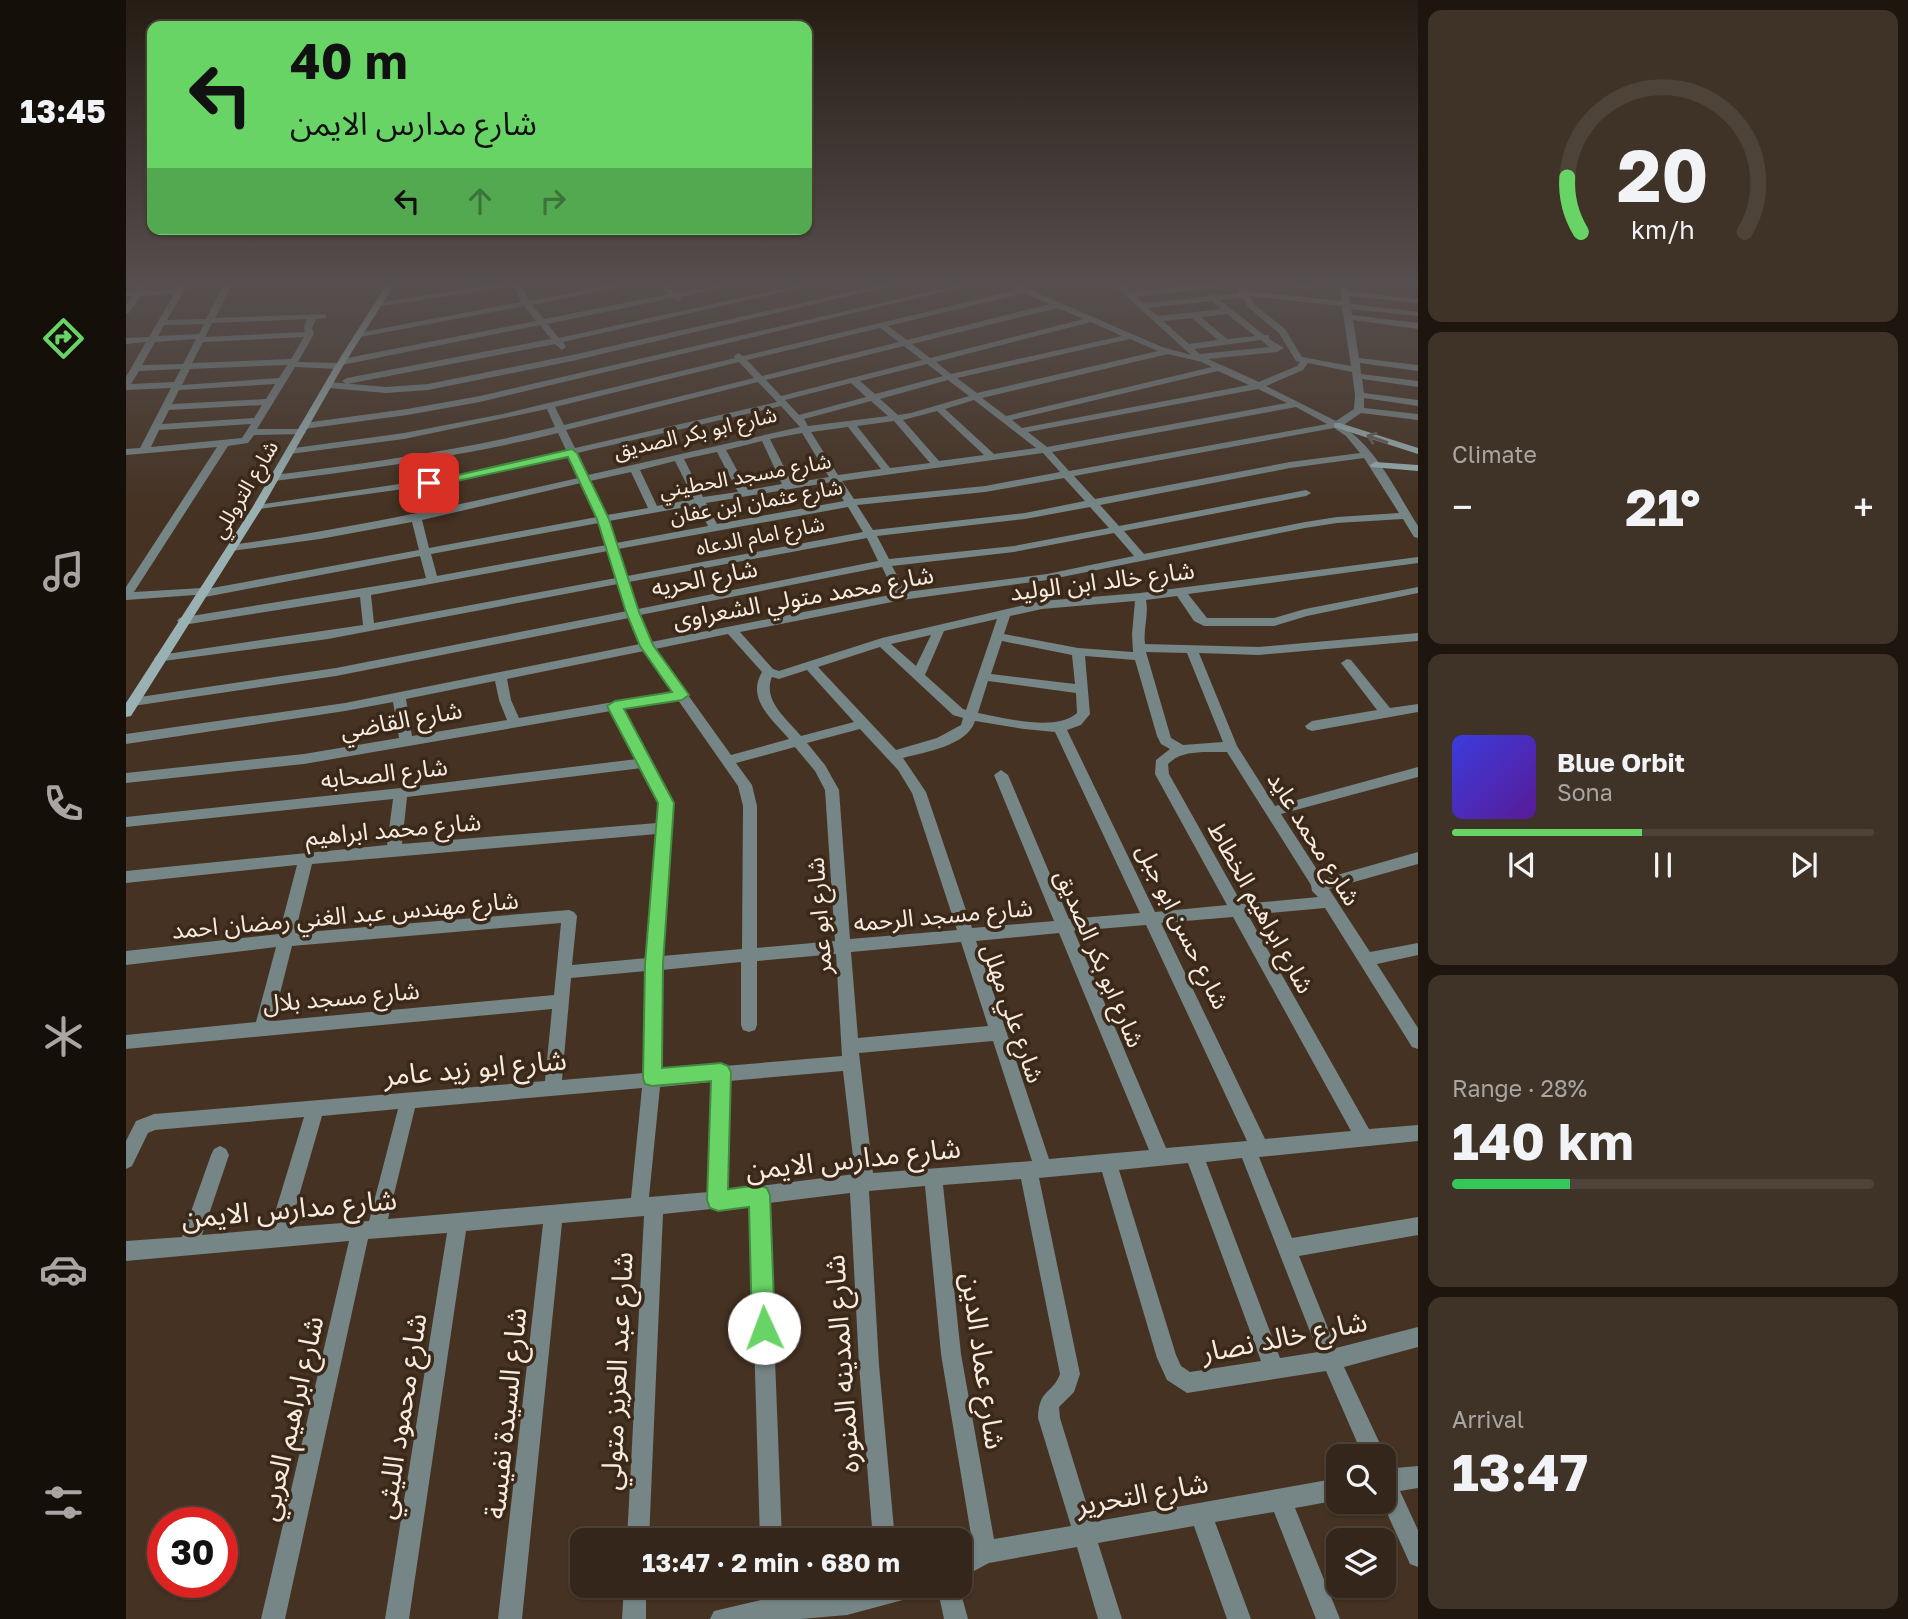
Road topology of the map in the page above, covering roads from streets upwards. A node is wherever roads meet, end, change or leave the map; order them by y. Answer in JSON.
{"nodes":[{"id":1,"x":142,"y":358,"type":"edge"},
{"id":2,"x":191,"y":358,"type":"edge"},
{"id":3,"x":296,"y":358,"type":"edge"},
{"id":4,"x":344,"y":358,"type":"edge"},
{"id":5,"x":371,"y":358,"type":"edge"},
{"id":6,"x":472,"y":358,"type":"edge"},
{"id":7,"x":572,"y":358,"type":"joint"},
{"id":8,"x":658,"y":358,"type":"edge"},
{"id":9,"x":739,"y":358,"type":"edge"},
{"id":10,"x":751,"y":358,"type":"edge"},
{"id":11,"x":848,"y":358,"type":"edge"},
{"id":12,"x":924,"y":358,"type":"edge"},
{"id":13,"x":942,"y":358,"type":"edge"},
{"id":14,"x":1037,"y":358,"type":"edge"},
{"id":15,"x":1142,"y":358,"type":"edge"},
{"id":16,"x":1192,"y":358,"type":"edge"},
{"id":17,"x":1200,"y":358,"type":"edge"},
{"id":18,"x":1218,"y":358,"type":"edge"},
{"id":19,"x":1298,"y":358,"type":"edge"},
{"id":20,"x":1354,"y":358,"type":"edge"},
{"id":21,"x":741,"y":360,"type":"junction"},
{"id":22,"x":1203,"y":360,"type":"junction"},
{"id":23,"x":928,"y":361,"type":"junction"},
{"id":24,"x":1305,"y":362,"type":"junction"},
{"id":25,"x":293,"y":363,"type":"junction"},
{"id":26,"x":340,"y":364,"type":"junction"},
{"id":27,"x":186,"y":366,"type":"junction"},
{"id":28,"x":136,"y":368,"type":"junction"},
{"id":29,"x":1218,"y":368,"type":"junction"},
{"id":30,"x":1418,"y":368,"type":"edge"},
{"id":31,"x":1356,"y":369,"type":"junction"},
{"id":32,"x":585,"y":375,"type":"junction"},
{"id":33,"x":950,"y":377,"type":"junction"},
{"id":34,"x":761,"y":380,"type":"junction"},
{"id":35,"x":853,"y":380,"type":"junction"},
{"id":36,"x":282,"y":381,"type":"junction"},
{"id":37,"x":1418,"y":384,"type":"edge"},
{"id":38,"x":330,"y":385,"type":"junction"},
{"id":39,"x":126,"y":386,"type":"edge"},
{"id":40,"x":176,"y":386,"type":"junction"},
{"id":41,"x":1258,"y":386,"type":"junction"},
{"id":42,"x":1360,"y":395,"type":"junction"},
{"id":43,"x":975,"y":396,"type":"junction"},
{"id":44,"x":874,"y":399,"type":"junction"},
{"id":45,"x":781,"y":401,"type":"junction"},
{"id":46,"x":270,"y":402,"type":"junction"},
{"id":47,"x":1418,"y":403,"type":"edge"},
{"id":48,"x":1297,"y":404,"type":"junction"},
{"id":49,"x":550,"y":405,"type":"junction"},
{"id":50,"x":166,"y":407,"type":"junction"},
{"id":51,"x":939,"y":408,"type":"junction"},
{"id":52,"x":1359,"y":410,"type":"junction"},
{"id":53,"x":1418,"y":417,"type":"edge"},
{"id":54,"x":797,"y":418,"type":"junction"},
{"id":55,"x":897,"y":419,"type":"junction"},
{"id":56,"x":1005,"y":419,"type":"junction"},
{"id":57,"x":257,"y":421,"type":"junction"},
{"id":58,"x":850,"y":424,"type":"junction"},
{"id":59,"x":1337,"y":425,"type":"junction"},
{"id":60,"x":156,"y":427,"type":"junction"},
{"id":61,"x":806,"y":428,"type":"junction"},
{"id":62,"x":302,"y":429,"type":"junction"},
{"id":63,"x":561,"y":429,"type":"junction"},
{"id":64,"x":1020,"y":431,"type":"junction"},
{"id":65,"x":251,"y":432,"type":"junction"},
{"id":66,"x":765,"y":438,"type":"junction"},
{"id":67,"x":223,"y":445,"type":"junction"},
{"id":68,"x":720,"y":448,"type":"junction"},
{"id":69,"x":144,"y":450,"type":"junction"},
{"id":70,"x":1045,"y":450,"type":"junction"},
{"id":71,"x":290,"y":451,"type":"junction"},
{"id":72,"x":1418,"y":451,"type":"edge"},
{"id":73,"x":572,"y":453,"type":"junction"},
{"id":74,"x":128,"y":454,"type":"edge"},
{"id":75,"x":1367,"y":455,"type":"junction"},
{"id":76,"x":991,"y":457,"type":"junction"},
{"id":77,"x":677,"y":458,"type":"junction"},
{"id":78,"x":937,"y":465,"type":"junction"},
{"id":79,"x":1375,"y":465,"type":"junction"},
{"id":80,"x":635,"y":468,"type":"junction"},
{"id":81,"x":1418,"y":468,"type":"edge"},
{"id":82,"x":887,"y":471,"type":"junction"},
{"id":83,"x":1068,"y":474,"type":"junction"},
{"id":84,"x":274,"y":478,"type":"junction"},
{"id":85,"x":833,"y":479,"type":"junction"},
{"id":86,"x":584,"y":480,"type":"junction"},
{"id":87,"x":788,"y":486,"type":"junction"},
{"id":88,"x":1306,"y":493,"type":"dead end"},
{"id":89,"x":745,"y":494,"type":"junction"},
{"id":90,"x":700,"y":501,"type":"junction"},
{"id":91,"x":850,"y":503,"type":"junction"},
{"id":92,"x":1094,"y":503,"type":"junction"},
{"id":93,"x":257,"y":508,"type":"junction"},
{"id":94,"x":654,"y":510,"type":"junction"},
{"id":95,"x":1407,"y":516,"type":"junction"},
{"id":96,"x":416,"y":518,"type":"junction"},
{"id":97,"x":603,"y":519,"type":"junction"},
{"id":98,"x":713,"y":528,"type":"junction"},
{"id":99,"x":1118,"y":530,"type":"junction"},
{"id":100,"x":1417,"y":532,"type":"edge"},
{"id":101,"x":870,"y":534,"type":"junction"},
{"id":102,"x":612,"y":547,"type":"junction"},
{"id":103,"x":232,"y":548,"type":"junction"},
{"id":104,"x":425,"y":551,"type":"junction"},
{"id":105,"x":1142,"y":558,"type":"junction"},
{"id":106,"x":1418,"y":560,"type":"edge"},
{"id":107,"x":886,"y":564,"type":"junction"},
{"id":108,"x":432,"y":580,"type":"junction"},
{"id":109,"x":623,"y":580,"type":"junction"},
{"id":110,"x":1418,"y":590,"type":"edge"},
{"id":111,"x":1180,"y":591,"type":"junction"},
{"id":112,"x":201,"y":592,"type":"junction"},
{"id":113,"x":365,"y":593,"type":"junction"},
{"id":114,"x":126,"y":596,"type":"edge"},
{"id":115,"x":902,"y":596,"type":"junction"},
{"id":116,"x":1140,"y":597,"type":"junction"},
{"id":117,"x":633,"y":612,"type":"junction"},
{"id":118,"x":1005,"y":613,"type":"junction"},
{"id":119,"x":183,"y":621,"type":"junction"},
{"id":120,"x":369,"y":628,"type":"junction"},
{"id":121,"x":939,"y":629,"type":"junction"},
{"id":122,"x":732,"y":631,"type":"junction"},
{"id":123,"x":998,"y":637,"type":"junction"},
{"id":124,"x":1418,"y":637,"type":"edge"},
{"id":125,"x":882,"y":642,"type":"junction"},
{"id":126,"x":647,"y":646,"type":"junction"},
{"id":127,"x":1191,"y":649,"type":"junction"},
{"id":128,"x":1078,"y":652,"type":"junction"},
{"id":129,"x":1141,"y":652,"type":"junction"},
{"id":130,"x":160,"y":659,"type":"junction"},
{"id":131,"x":1347,"y":663,"type":"dead end"},
{"id":132,"x":809,"y":665,"type":"junction"},
{"id":133,"x":769,"y":672,"type":"junction"},
{"id":134,"x":500,"y":676,"type":"junction"},
{"id":135,"x":918,"y":676,"type":"junction"},
{"id":136,"x":986,"y":677,"type":"junction"},
{"id":137,"x":1081,"y":689,"type":"junction"},
{"id":138,"x":682,"y":695,"type":"junction"},
{"id":139,"x":399,"y":696,"type":"junction"},
{"id":140,"x":133,"y":702,"type":"junction"},
{"id":141,"x":615,"y":706,"type":"junction"},
{"id":142,"x":1418,"y":708,"type":"edge"},
{"id":143,"x":126,"y":713,"type":"edge"},
{"id":144,"x":1387,"y":714,"type":"junction"},
{"id":145,"x":973,"y":716,"type":"junction"},
{"id":146,"x":514,"y":723,"type":"junction"},
{"id":147,"x":861,"y":724,"type":"junction"},
{"id":148,"x":1312,"y":726,"type":"dead end"},
{"id":149,"x":1059,"y":727,"type":"junction"},
{"id":150,"x":126,"y":739,"type":"edge"},
{"id":151,"x":406,"y":741,"type":"junction"},
{"id":152,"x":797,"y":741,"type":"junction"},
{"id":153,"x":1231,"y":747,"type":"junction"},
{"id":154,"x":1180,"y":749,"type":"junction"},
{"id":155,"x":893,"y":756,"type":"junction"},
{"id":156,"x":729,"y":760,"type":"junction"},
{"id":157,"x":646,"y":763,"type":"junction"},
{"id":158,"x":1418,"y":772,"type":"edge"},
{"id":159,"x":1001,"y":775,"type":"dead end"},
{"id":160,"x":126,"y":778,"type":"edge"},
{"id":161,"x":401,"y":793,"type":"junction"},
{"id":162,"x":1271,"y":812,"type":"junction"},
{"id":163,"x":126,"y":822,"type":"edge"},
{"id":164,"x":665,"y":828,"type":"junction"},
{"id":165,"x":394,"y":850,"type":"junction"},
{"id":166,"x":1418,"y":858,"type":"edge"},
{"id":167,"x":306,"y":859,"type":"junction"},
{"id":168,"x":126,"y":877,"type":"edge"},
{"id":169,"x":1317,"y":887,"type":"junction"},
{"id":170,"x":1327,"y":902,"type":"junction"},
{"id":171,"x":1238,"y":910,"type":"junction"},
{"id":172,"x":1151,"y":918,"type":"junction"},
{"id":173,"x":1062,"y":925,"type":"junction"},
{"id":174,"x":964,"y":934,"type":"junction"},
{"id":175,"x":285,"y":940,"type":"junction"},
{"id":176,"x":842,"y":946,"type":"junction"},
{"id":177,"x":1418,"y":949,"type":"edge"},
{"id":178,"x":750,"y":955,"type":"junction"},
{"id":179,"x":126,"y":958,"type":"edge"},
{"id":180,"x":1365,"y":960,"type":"junction"},
{"id":181,"x":654,"y":964,"type":"junction"},
{"id":182,"x":564,"y":972,"type":"junction"},
{"id":183,"x":561,"y":1001,"type":"junction"},
{"id":184,"x":749,"y":1025,"type":"dead end"},
{"id":185,"x":264,"y":1028,"type":"junction"},
{"id":186,"x":998,"y":1032,"type":"junction"},
{"id":187,"x":126,"y":1042,"type":"edge"},
{"id":188,"x":1418,"y":1042,"type":"edge"},
{"id":189,"x":850,"y":1054,"type":"junction"},
{"id":190,"x":721,"y":1072,"type":"junction"},
{"id":191,"x":652,"y":1078,"type":"junction"},
{"id":192,"x":553,"y":1086,"type":"junction"},
{"id":193,"x":409,"y":1099,"type":"junction"},
{"id":194,"x":316,"y":1108,"type":"junction"},
{"id":195,"x":1418,"y":1133,"type":"edge"},
{"id":196,"x":1364,"y":1138,"type":"junction"},
{"id":197,"x":1254,"y":1148,"type":"junction"},
{"id":198,"x":1194,"y":1154,"type":"junction"},
{"id":199,"x":220,"y":1155,"type":"dead end"},
{"id":200,"x":1161,"y":1157,"type":"junction"},
{"id":201,"x":126,"y":1160,"type":"edge"},
{"id":202,"x":1108,"y":1162,"type":"junction"},
{"id":203,"x":1035,"y":1169,"type":"junction"},
{"id":204,"x":933,"y":1177,"type":"junction"},
{"id":205,"x":862,"y":1182,"type":"junction"},
{"id":206,"x":759,"y":1195,"type":"junction"},
{"id":207,"x":718,"y":1200,"type":"junction"},
{"id":208,"x":646,"y":1205,"type":"junction"},
{"id":209,"x":554,"y":1213,"type":"junction"},
{"id":210,"x":458,"y":1221,"type":"junction"},
{"id":211,"x":1418,"y":1226,"type":"edge"},
{"id":212,"x":369,"y":1230,"type":"junction"},
{"id":213,"x":277,"y":1238,"type":"junction"},
{"id":214,"x":189,"y":1245,"type":"junction"},
{"id":215,"x":1287,"y":1248,"type":"junction"},
{"id":216,"x":126,"y":1251,"type":"edge"},
{"id":217,"x":1418,"y":1337,"type":"edge"},
{"id":218,"x":1331,"y":1360,"type":"junction"},
{"id":219,"x":1274,"y":1369,"type":"junction"},
{"id":220,"x":1369,"y":1444,"type":"edge"},
{"id":221,"x":1418,"y":1477,"type":"edge"},
{"id":222,"x":1396,"y":1480,"type":"edge"},
{"id":223,"x":1326,"y":1491,"type":"edge"},
{"id":224,"x":1280,"y":1499,"type":"junction"},
{"id":225,"x":1396,"y":1506,"type":"edge"},
{"id":226,"x":1200,"y":1513,"type":"junction"},
{"id":227,"x":638,"y":1528,"type":"edge"},
{"id":228,"x":771,"y":1528,"type":"edge"},
{"id":229,"x":883,"y":1528,"type":"edge"},
{"id":230,"x":1084,"y":1534,"type":"junction"},
{"id":231,"x":985,"y":1552,"type":"junction"},
{"id":232,"x":1418,"y":1556,"type":"edge"},
{"id":233,"x":972,"y":1560,"type":"edge"},
{"id":234,"x":635,"y":1598,"type":"edge"},
{"id":235,"x":772,"y":1598,"type":"edge"},
{"id":236,"x":872,"y":1598,"type":"edge"},
{"id":237,"x":951,"y":1598,"type":"edge"},
{"id":238,"x":773,"y":1610,"type":"junction"},
{"id":239,"x":848,"y":1611,"type":"edge"},
{"id":240,"x":273,"y":1619,"type":"edge"},
{"id":241,"x":397,"y":1619,"type":"edge"},
{"id":242,"x":510,"y":1619,"type":"edge"},
{"id":243,"x":634,"y":1619,"type":"edge"},
{"id":244,"x":722,"y":1619,"type":"edge"},
{"id":245,"x":956,"y":1619,"type":"edge"},
{"id":246,"x":1110,"y":1619,"type":"edge"},
{"id":247,"x":1239,"y":1619,"type":"edge"},
{"id":248,"x":1328,"y":1619,"type":"edge"}],
"edges":[{"from":1,"to":28,"type":"street"},
{"from":2,"to":27,"type":"street"},
{"from":3,"to":25,"type":"street"},
{"from":4,"to":26,"type":"street","name":"شارع التروللي"},
{"from":5,"to":26,"type":"street"},
{"from":6,"to":38,"type":"street"},
{"from":7,"to":32,"type":"street"},
{"from":7,"to":38,"type":"street"},
{"from":8,"to":32,"type":"street"},
{"from":9,"to":21,"type":"street"},
{"from":10,"to":21,"type":"street"},
{"from":11,"to":34,"type":"street"},
{"from":12,"to":23,"type":"street"},
{"from":13,"to":23,"type":"street"},
{"from":14,"to":33,"type":"street"},
{"from":15,"to":43,"type":"street","name":"شارع ابو بكر الصديق"},
{"from":16,"to":22,"type":"street"},
{"from":17,"to":22,"type":"street"},
{"from":18,"to":22,"type":"street"},
{"from":19,"to":24,"type":"street"},
{"from":20,"to":31,"type":"street"},
{"from":21,"to":34,"type":"street"},
{"from":21,"to":49,"type":"street"},
{"from":22,"to":29,"type":"street"},
{"from":23,"to":33,"type":"street"},
{"from":23,"to":35,"type":"street"},
{"from":24,"to":31,"type":"street"},
{"from":24,"to":41,"type":"street"},
{"from":25,"to":26,"type":"street"},
{"from":25,"to":27,"type":"street"},
{"from":25,"to":36,"type":"street"},
{"from":26,"to":38,"type":"street","name":"شارع التروللي"},
{"from":27,"to":28,"type":"street"},
{"from":27,"to":40,"type":"street"},
{"from":28,"to":39,"type":"street"},
{"from":29,"to":41,"type":"street"},
{"from":29,"to":56,"type":"street"},
{"from":30,"to":31,"type":"street"},
{"from":31,"to":37,"type":"street"},
{"from":31,"to":42,"type":"street"},
{"from":32,"to":62,"type":"street"},
{"from":33,"to":43,"type":"street"},
{"from":33,"to":44,"type":"street"},
{"from":34,"to":45,"type":"street"},
{"from":34,"to":63,"type":"street"},
{"from":35,"to":44,"type":"street"},
{"from":35,"to":45,"type":"street"},
{"from":36,"to":40,"type":"street"},
{"from":36,"to":46,"type":"street"},
{"from":38,"to":62,"type":"street","name":"شارع التروللي"},
{"from":39,"to":40,"type":"street"},
{"from":40,"to":50,"type":"street"},
{"from":41,"to":48,"type":"street"},
{"from":41,"to":64,"type":"street"},
{"from":42,"to":47,"type":"street"},
{"from":42,"to":52,"type":"street"},
{"from":43,"to":51,"type":"street","name":"شارع ابو بكر الصديق"},
{"from":43,"to":56,"type":"street"},
{"from":44,"to":54,"type":"street"},
{"from":44,"to":55,"type":"street"},
{"from":45,"to":54,"type":"street"},
{"from":45,"to":73,"type":"street"},
{"from":46,"to":50,"type":"street"},
{"from":46,"to":57,"type":"street"},
{"from":48,"to":59,"type":"street"},
{"from":48,"to":70,"type":"street","name":"شارع مسجد الحطيني"},
{"from":49,"to":63,"type":"street"},
{"from":49,"to":71,"type":"street"},
{"from":50,"to":60,"type":"street"},
{"from":51,"to":55,"type":"street","name":"شارع ابو بكر الصديق"},
{"from":51,"to":76,"type":"street"},
{"from":52,"to":53,"type":"street"},
{"from":52,"to":59,"type":"street"},
{"from":54,"to":61,"type":"street"},
{"from":55,"to":58,"type":"street","name":"شارع ابو بكر الصديق"},
{"from":55,"to":78,"type":"street"},
{"from":56,"to":64,"type":"street"},
{"from":57,"to":60,"type":"street"},
{"from":57,"to":65,"type":"street"},
{"from":58,"to":61,"type":"street","name":"شارع ابو بكر الصديق"},
{"from":58,"to":82,"type":"street"},
{"from":72,"to":59,"type":"street","one_way":true},
{"from":59,"to":75,"type":"street"},
{"from":59,"to":83,"type":"street","name":"شارع عثمان ابن عفان"},
{"from":60,"to":69,"type":"street"},
{"from":61,"to":66,"type":"street","name":"شارع ابو بكر الصديق"},
{"from":61,"to":85,"type":"street"},
{"from":62,"to":65,"type":"street"},
{"from":62,"to":71,"type":"street","name":"شارع التروللي"},
{"from":63,"to":73,"type":"street"},
{"from":63,"to":84,"type":"street"},
{"from":64,"to":70,"type":"street"},
{"from":65,"to":67,"type":"street"},
{"from":66,"to":68,"type":"street","name":"شارع ابو بكر الصديق"},
{"from":66,"to":87,"type":"street"},
{"from":67,"to":69,"type":"street"},
{"from":67,"to":114,"type":"street"},
{"from":68,"to":77,"type":"street","name":"شارع ابو بكر الصديق"},
{"from":68,"to":89,"type":"street"},
{"from":69,"to":74,"type":"street"},
{"from":70,"to":76,"type":"street","name":"شارع مسجد الحطيني"},
{"from":70,"to":83,"type":"street"},
{"from":71,"to":84,"type":"street","name":"شارع التروللي"},
{"from":73,"to":86,"type":"street"},
{"from":73,"to":93,"type":"street"},
{"from":75,"to":79,"type":"street"},
{"from":75,"to":92,"type":"street","name":"شارع امام الدعاه"},
{"from":76,"to":78,"type":"street","name":"شارع مسجد الحطيني"},
{"from":77,"to":80,"type":"street","name":"شارع ابو بكر الصديق"},
{"from":77,"to":90,"type":"street"},
{"from":78,"to":82,"type":"street","name":"شارع مسجد الحطيني"},
{"from":79,"to":81,"type":"street"},
{"from":79,"to":95,"type":"street"},
{"from":80,"to":86,"type":"street","name":"شارع ابو بكر الصديق"},
{"from":80,"to":94,"type":"street"},
{"from":82,"to":85,"type":"street","name":"شارع مسجد الحطيني"},
{"from":83,"to":91,"type":"street","name":"شارع عثمان ابن عفان"},
{"from":83,"to":92,"type":"street"},
{"from":84,"to":93,"type":"street","name":"شارع التروللي"},
{"from":85,"to":87,"type":"street","name":"شارع مسجد الحطيني"},
{"from":85,"to":91,"type":"street"},
{"from":86,"to":96,"type":"street","name":"شارع ابو بكر الصديق"},
{"from":86,"to":97,"type":"street"},
{"from":87,"to":89,"type":"street","name":"شارع مسجد الحطيني"},
{"from":88,"to":99,"type":"street","name":"شارع الحريه"},
{"from":89,"to":90,"type":"street","name":"شارع مسجد الحطيني"},
{"from":90,"to":94,"type":"street","name":"شارع مسجد الحطيني"},
{"from":90,"to":98,"type":"street"},
{"from":91,"to":98,"type":"street","name":"شارع عثمان ابن عفان"},
{"from":91,"to":101,"type":"street"},
{"from":92,"to":99,"type":"street"},
{"from":92,"to":101,"type":"street","name":"شارع امام الدعاه"},
{"from":93,"to":103,"type":"street","name":"شارع التروللي"},
{"from":94,"to":97,"type":"street","name":"شارع مسجد الحطيني"},
{"from":95,"to":100,"type":"street"},
{"from":95,"to":105,"type":"street","name":"شارع محمد متولي الشعراوى"},
{"from":96,"to":103,"type":"street","name":"شارع ابو بكر الصديق"},
{"from":96,"to":104,"type":"street"},
{"from":97,"to":102,"type":"street"},
{"from":97,"to":104,"type":"street","name":"شارع مسجد الحطيني"},
{"from":98,"to":102,"type":"street","name":"شارع عثمان ابن عفان"},
{"from":99,"to":105,"type":"street"},
{"from":99,"to":107,"type":"street","name":"شارع الحريه"},
{"from":101,"to":107,"type":"street"},
{"from":101,"to":109,"type":"street","name":"شارع امام الدعاه"},
{"from":102,"to":108,"type":"street","name":"شارع عثمان ابن عفان"},
{"from":102,"to":109,"type":"street"},
{"from":103,"to":112,"type":"street","name":"شارع التروللي"},
{"from":104,"to":108,"type":"street"},
{"from":104,"to":112,"type":"street","name":"شارع مسجد الحطيني"},
{"from":105,"to":115,"type":"street","name":"شارع محمد متولي الشعراوى"},
{"from":106,"to":111,"type":"street","name":"شارع خالد ابن الوليد"},
{"from":107,"to":115,"type":"street"},
{"from":107,"to":117,"type":"street","name":"شارع الحريه"},
{"from":108,"to":113,"type":"street","name":"شارع عثمان ابن عفان"},
{"from":109,"to":117,"type":"street"},
{"from":109,"to":120,"type":"street","name":"شارع امام الدعاه"},
{"from":110,"to":111,"type":"street"},
{"from":111,"to":116,"type":"street","name":"شارع خالد ابن الوليد"},
{"from":112,"to":114,"type":"street","name":"شارع مسجد الحطيني"},
{"from":112,"to":119,"type":"street","name":"شارع التروللي"},
{"from":113,"to":119,"type":"street","name":"شارع عثمان ابن عفان"},
{"from":113,"to":120,"type":"street"},
{"from":115,"to":122,"type":"street","name":"شارع محمد متولي الشعراوى"},
{"from":116,"to":118,"type":"street","name":"شارع خالد ابن الوليد"},
{"from":116,"to":129,"type":"street"},
{"from":117,"to":126,"type":"street"},
{"from":117,"to":140,"type":"street","name":"شارع الحريه"},
{"from":118,"to":121,"type":"street","name":"شارع خالد ابن الوليد"},
{"from":118,"to":123,"type":"street"},
{"from":119,"to":130,"type":"street","name":"شارع التروللي"},
{"from":120,"to":130,"type":"street","name":"شارع امام الدعاه"},
{"from":121,"to":125,"type":"street","name":"شارع خالد ابن الوليد"},
{"from":121,"to":135,"type":"street"},
{"from":122,"to":126,"type":"street","name":"شارع محمد متولي الشعراوى"},
{"from":122,"to":133,"type":"street"},
{"from":123,"to":128,"type":"street"},
{"from":123,"to":136,"type":"street"},
{"from":124,"to":127,"type":"street"},
{"from":125,"to":132,"type":"street","name":"شارع خالد ابن الوليد"},
{"from":125,"to":135,"type":"street"},
{"from":126,"to":134,"type":"street","name":"شارع محمد متولي الشعراوى"},
{"from":126,"to":138,"type":"street"},
{"from":127,"to":129,"type":"street"},
{"from":127,"to":153,"type":"street","name":"شارع محمد عايد"},
{"from":128,"to":129,"type":"street"},
{"from":128,"to":137,"type":"street"},
{"from":129,"to":154,"type":"street"},
{"from":130,"to":140,"type":"street","name":"شارع التروللي"},
{"from":131,"to":144,"type":"street"},
{"from":132,"to":133,"type":"street","name":"شارع خالد ابن الوليد"},
{"from":132,"to":147,"type":"street","name":"شارع علي مهلل"},
{"from":133,"to":152,"type":"street","name":"شارع ابو عمر"},
{"from":134,"to":139,"type":"street","name":"شارع محمد متولي الشعراوى"},
{"from":134,"to":146,"type":"street"},
{"from":135,"to":145,"type":"street"},
{"from":136,"to":137,"type":"street"},
{"from":136,"to":145,"type":"street"},
{"from":137,"to":149,"type":"street"},
{"from":138,"to":141,"type":"street","name":"شارع القاضي"},
{"from":138,"to":156,"type":"street"},
{"from":139,"to":150,"type":"street","name":"شارع محمد متولي الشعراوى"},
{"from":139,"to":151,"type":"street"},
{"from":140,"to":143,"type":"street","name":"شارع التروللي"},
{"from":141,"to":146,"type":"street","name":"شارع القاضي"},
{"from":141,"to":157,"type":"street","name":"شارع عبد العزيز متولي"},
{"from":142,"to":144,"type":"street"},
{"from":144,"to":148,"type":"street"},
{"from":145,"to":149,"type":"street"},
{"from":145,"to":155,"type":"street"},
{"from":146,"to":151,"type":"street","name":"شارع القاضي"},
{"from":147,"to":152,"type":"street"},
{"from":147,"to":155,"type":"street","name":"شارع علي مهلل"},
{"from":149,"to":172,"type":"street","name":"شارع حسن ابو جبل"},
{"from":151,"to":160,"type":"street","name":"شارع القاضي"},
{"from":152,"to":156,"type":"street"},
{"from":152,"to":176,"type":"street","name":"شارع ابو عمر"},
{"from":153,"to":154,"type":"street"},
{"from":153,"to":162,"type":"street","name":"شارع محمد عايد"},
{"from":154,"to":171,"type":"street","name":"شارع ابراهيم الخطاط"},
{"from":155,"to":174,"type":"street","name":"شارع علي مهلل"},
{"from":156,"to":178,"type":"street"},
{"from":157,"to":161,"type":"street","name":"شارع الصحابه"},
{"from":157,"to":164,"type":"street","name":"شارع عبد العزيز متولي"},
{"from":158,"to":162,"type":"street"},
{"from":159,"to":173,"type":"street","name":"شارع ابو بكر الصديق"},
{"from":161,"to":163,"type":"street","name":"شارع الصحابه"},
{"from":161,"to":165,"type":"street"},
{"from":162,"to":169,"type":"street","name":"شارع محمد عايد"},
{"from":164,"to":165,"type":"street","name":"شارع محمد ابراهيم"},
{"from":164,"to":181,"type":"street","name":"شارع عبد العزيز متولي"},
{"from":165,"to":167,"type":"street","name":"شارع محمد ابراهيم"},
{"from":166,"to":169,"type":"street"},
{"from":167,"to":168,"type":"street","name":"شارع محمد ابراهيم"},
{"from":167,"to":175,"type":"street"},
{"from":169,"to":170,"type":"street","name":"شارع محمد عايد"},
{"from":170,"to":171,"type":"street","name":"شارع مسجد الرحمه"},
{"from":170,"to":180,"type":"street","name":"شارع محمد عايد"},
{"from":171,"to":172,"type":"street","name":"شارع مسجد الرحمه"},
{"from":171,"to":196,"type":"street","name":"شارع ابراهيم الخطاط"},
{"from":172,"to":173,"type":"street","name":"شارع مسجد الرحمه"},
{"from":172,"to":197,"type":"street","name":"شارع حسن ابو جبل"},
{"from":173,"to":174,"type":"street","name":"شارع مسجد الرحمه"},
{"from":173,"to":200,"type":"street","name":"شارع ابو بكر الصديق"},
{"from":174,"to":176,"type":"street","name":"شارع مسجد الرحمه"},
{"from":174,"to":186,"type":"street","name":"شارع علي مهلل"},
{"from":175,"to":179,"type":"street","name":"شارع مهندس عبد الغني رمضان احمد"},
{"from":175,"to":182,"type":"street","name":"شارع مهندس عبد الغني رمضان احمد"},
{"from":175,"to":185,"type":"street"},
{"from":176,"to":178,"type":"street","name":"شارع مسجد الرحمه"},
{"from":176,"to":189,"type":"street","name":"شارع ابو عمر"},
{"from":177,"to":180,"type":"street"},
{"from":178,"to":181,"type":"street","name":"شارع مسجد الرحمه"},
{"from":178,"to":184,"type":"street"},
{"from":180,"to":188,"type":"street","name":"شارع محمد عايد"},
{"from":181,"to":182,"type":"street","name":"شارع مسجد الرحمه"},
{"from":181,"to":191,"type":"street","name":"شارع عبد العزيز متولي"},
{"from":182,"to":183,"type":"street"},
{"from":183,"to":185,"type":"street","name":"شارع مسجد بلال"},
{"from":183,"to":192,"type":"street"},
{"from":185,"to":187,"type":"street","name":"شارع مسجد بلال"},
{"from":186,"to":189,"type":"street","name":"شارع ابو زيد عامر"},
{"from":186,"to":203,"type":"street","name":"شارع علي مهلل"},
{"from":189,"to":190,"type":"street","name":"شارع ابو زيد عامر"},
{"from":189,"to":205,"type":"street","name":"شارع ابو عمر"},
{"from":190,"to":191,"type":"street","name":"شارع ابو زيد عامر"},
{"from":190,"to":207,"type":"street"},
{"from":191,"to":192,"type":"street","name":"شارع ابو زيد عامر"},
{"from":191,"to":208,"type":"street","name":"شارع عبد العزيز متولي"},
{"from":192,"to":193,"type":"street","name":"شارع ابو زيد عامر"},
{"from":193,"to":194,"type":"street","name":"شارع ابو زيد عامر"},
{"from":193,"to":212,"type":"street","name":"شارع ابراهيم العربي"},
{"from":194,"to":201,"type":"street","name":"شارع ابو زيد عامر"},
{"from":194,"to":213,"type":"street"},
{"from":195,"to":196,"type":"street","name":"شارع مدارس الايمن"},
{"from":196,"to":197,"type":"street","name":"شارع مدارس الايمن"},
{"from":197,"to":198,"type":"street","name":"شارع مدارس الايمن"},
{"from":197,"to":215,"type":"street","name":"شارع حسن ابو جبل"},
{"from":198,"to":200,"type":"street","name":"شارع مدارس الايمن"},
{"from":198,"to":219,"type":"street"},
{"from":199,"to":214,"type":"street"},
{"from":200,"to":202,"type":"street","name":"شارع مدارس الايمن"},
{"from":202,"to":203,"type":"street","name":"شارع مدارس الايمن"},
{"from":202,"to":219,"type":"street","name":"شارع خالد نصار"},
{"from":203,"to":204,"type":"street","name":"شارع مدارس الايمن"},
{"from":203,"to":230,"type":"street","name":"شارع علي مهلل"},
{"from":204,"to":205,"type":"street","name":"شارع مدارس الايمن"},
{"from":204,"to":231,"type":"street","name":"شارع عماد الدين"},
{"from":205,"to":206,"type":"street","name":"شارع مدارس الايمن"},
{"from":205,"to":229,"type":"street","name":"شارع المدينه المنوره"},
{"from":206,"to":207,"type":"street","name":"شارع مدارس الايمن"},
{"from":206,"to":228,"type":"street"},
{"from":207,"to":208,"type":"street","name":"شارع مدارس الايمن"},
{"from":208,"to":209,"type":"street","name":"شارع مدارس الايمن"},
{"from":208,"to":227,"type":"street","name":"شارع عبد العزيز متولي"},
{"from":209,"to":210,"type":"street","name":"شارع مدارس الايمن"},
{"from":209,"to":242,"type":"street","name":"شارع السيدة نفيسة"},
{"from":210,"to":212,"type":"street","name":"شارع مدارس الايمن"},
{"from":210,"to":241,"type":"street","name":"شارع محمود الليثي"},
{"from":211,"to":215,"type":"street"},
{"from":212,"to":213,"type":"street","name":"شارع مدارس الايمن"},
{"from":212,"to":240,"type":"street","name":"شارع ابراهيم العربي"},
{"from":213,"to":214,"type":"street","name":"شارع مدارس الايمن"},
{"from":214,"to":216,"type":"street","name":"شارع مدارس الايمن"},
{"from":215,"to":218,"type":"street","name":"شارع حسن ابو جبل"},
{"from":217,"to":218,"type":"street","name":"شارع خالد نصار"},
{"from":218,"to":219,"type":"street","name":"شارع خالد نصار"},
{"from":218,"to":220,"type":"street","name":"شارع حسن ابو جبل"},
{"from":221,"to":222,"type":"street"},
{"from":223,"to":224,"type":"street","name":"شارع التحرير"},
{"from":224,"to":226,"type":"street","name":"شارع التحرير"},
{"from":224,"to":248,"type":"street"},
{"from":225,"to":232,"type":"street"},
{"from":226,"to":230,"type":"street","name":"شارع التحرير"},
{"from":226,"to":247,"type":"street"},
{"from":230,"to":231,"type":"street","name":"شارع التحرير"},
{"from":230,"to":246,"type":"street","name":"شارع علي مهلل"},
{"from":231,"to":233,"type":"street","name":"شارع التحرير"},
{"from":234,"to":243,"type":"street"},
{"from":235,"to":238,"type":"street"},
{"from":236,"to":239,"type":"street"},
{"from":237,"to":245,"type":"street"},
{"from":238,"to":239,"type":"street"},
{"from":238,"to":244,"type":"street"}]}
